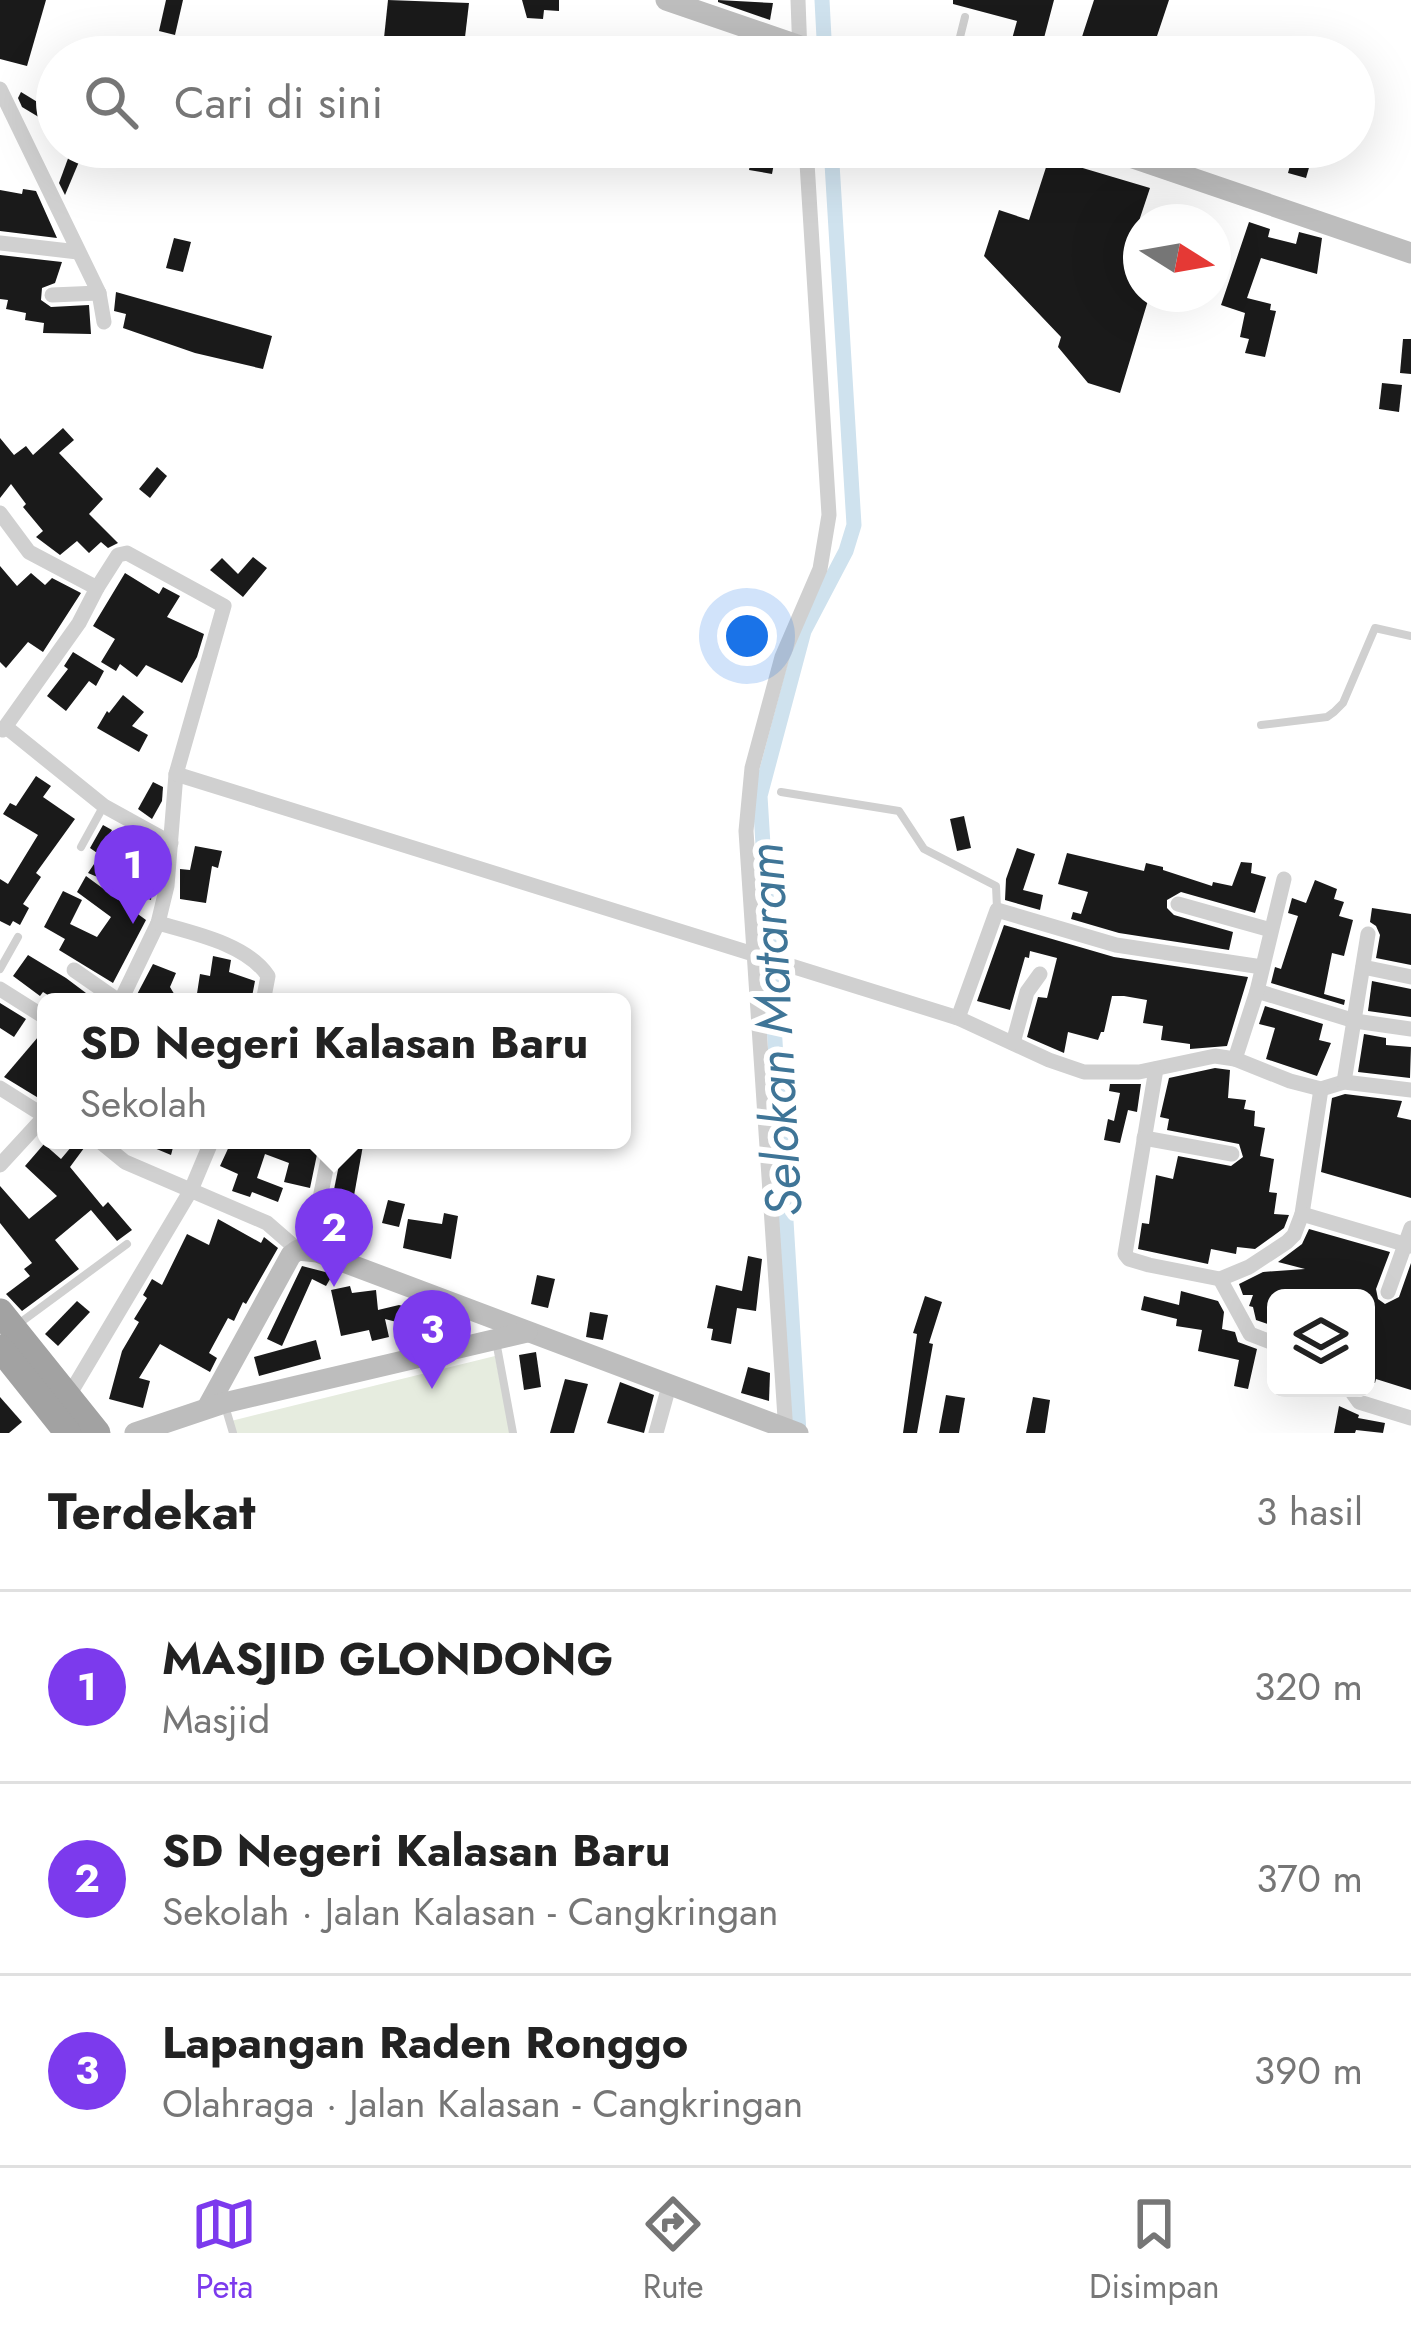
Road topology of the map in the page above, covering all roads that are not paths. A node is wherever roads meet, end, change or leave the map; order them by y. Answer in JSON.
{"nodes":[{"id":1,"x":666,"y":0,"type":"edge"},
{"id":2,"x":798,"y":0,"type":"edge"},
{"id":3,"x":965,"y":17,"type":"dead end"},
{"id":4,"x":761,"y":36,"type":"edge"},
{"id":5,"x":801,"y":36,"type":"edge"},
{"id":6,"x":960,"y":36,"type":"edge"},
{"id":7,"x":0,"y":89,"type":"edge"},
{"id":8,"x":36,"y":164,"type":"edge"},
{"id":9,"x":38,"y":168,"type":"edge"},
{"id":10,"x":807,"y":168,"type":"edge"},
{"id":11,"x":1162,"y":168,"type":"edge"},
{"id":12,"x":0,"y":243,"type":"edge"},
{"id":13,"x":78,"y":252,"type":"junction"},
{"id":14,"x":1411,"y":253,"type":"edge"},
{"id":15,"x":99,"y":293,"type":"junction"},
{"id":16,"x":52,"y":295,"type":"dead end"},
{"id":17,"x":104,"y":322,"type":"dead end"},
{"id":18,"x":0,"y":513,"type":"edge"},
{"id":19,"x":97,"y":588,"type":"junction"},
{"id":20,"x":1411,"y":636,"type":"edge"},
{"id":21,"x":1261,"y":725,"type":"dead end"},
{"id":22,"x":2,"y":727,"type":"edge"},
{"id":23,"x":176,"y":774,"type":"junction"},
{"id":24,"x":781,"y":792,"type":"dead end"},
{"id":25,"x":104,"y":806,"type":"junction"},
{"id":26,"x":171,"y":843,"type":"junction"},
{"id":27,"x":81,"y":847,"type":"dead end"},
{"id":28,"x":1284,"y":880,"type":"dead end"},
{"id":29,"x":1178,"y":904,"type":"dead end"},
{"id":30,"x":997,"y":910,"type":"junction"},
{"id":31,"x":158,"y":922,"type":"junction"},
{"id":32,"x":1271,"y":930,"type":"junction"},
{"id":33,"x":1368,"y":934,"type":"dead end"},
{"id":34,"x":18,"y":937,"type":"dead end"},
{"id":35,"x":760,"y":956,"type":"junction"},
{"id":36,"x":1262,"y":967,"type":"junction"},
{"id":37,"x":1363,"y":967,"type":"junction"},
{"id":38,"x":0,"y":969,"type":"edge"},
{"id":39,"x":74,"y":970,"type":"dead end"},
{"id":40,"x":1040,"y":974,"type":"dead end"},
{"id":41,"x":1411,"y":977,"type":"edge"},
{"id":42,"x":0,"y":989,"type":"edge"},
{"id":43,"x":1257,"y":991,"type":"junction"},
{"id":44,"x":107,"y":993,"type":"edge"},
{"id":45,"x":124,"y":993,"type":"edge"},
{"id":46,"x":265,"y":993,"type":"edge"},
{"id":47,"x":37,"y":1012,"type":"edge"},
{"id":48,"x":958,"y":1018,"type":"junction"},
{"id":49,"x":1354,"y":1021,"type":"junction"},
{"id":50,"x":1411,"y":1029,"type":"edge"},
{"id":51,"x":1013,"y":1043,"type":"junction"},
{"id":52,"x":1235,"y":1059,"type":"junction"},
{"id":53,"x":1156,"y":1070,"type":"junction"},
{"id":54,"x":1344,"y":1082,"type":"junction"},
{"id":55,"x":0,"y":1088,"type":"edge"},
{"id":56,"x":1322,"y":1089,"type":"junction"},
{"id":57,"x":1411,"y":1090,"type":"edge"},
{"id":58,"x":37,"y":1111,"type":"edge"},
{"id":59,"x":37,"y":1126,"type":"edge"},
{"id":60,"x":1144,"y":1138,"type":"junction"},
{"id":61,"x":109,"y":1149,"type":"edge"},
{"id":62,"x":208,"y":1149,"type":"edge"},
{"id":63,"x":330,"y":1149,"type":"edge"},
{"id":64,"x":1232,"y":1154,"type":"dead end"},
{"id":65,"x":0,"y":1165,"type":"edge"},
{"id":66,"x":191,"y":1190,"type":"junction"},
{"id":67,"x":1302,"y":1214,"type":"junction"},
{"id":68,"x":1410,"y":1239,"type":"edge"},
{"id":69,"x":127,"y":1244,"type":"dead end"},
{"id":70,"x":303,"y":1250,"type":"junction"},
{"id":71,"x":1220,"y":1279,"type":"junction"},
{"id":72,"x":1388,"y":1292,"type":"dead end"},
{"id":73,"x":4,"y":1329,"type":"edge"},
{"id":74,"x":527,"y":1331,"type":"junction"},
{"id":75,"x":496,"y":1340,"type":"junction"},
{"id":76,"x":1267,"y":1341,"type":"edge"},
{"id":77,"x":669,"y":1386,"type":"junction"},
{"id":78,"x":68,"y":1397,"type":"junction"},
{"id":79,"x":1355,"y":1397,"type":"edge"},
{"id":80,"x":216,"y":1406,"type":"junction"},
{"id":81,"x":1411,"y":1418,"type":"edge"},
{"id":82,"x":791,"y":1431,"type":"edge"},
{"id":83,"x":68,"y":1433,"type":"edge"},
{"id":84,"x":97,"y":1433,"type":"edge"},
{"id":85,"x":134,"y":1433,"type":"edge"},
{"id":86,"x":233,"y":1433,"type":"edge"},
{"id":87,"x":513,"y":1433,"type":"edge"},
{"id":88,"x":656,"y":1433,"type":"edge"}],
"edges":[{"from":1,"to":4,"type":"main road"},
{"from":2,"to":5,"type":"street"},
{"from":3,"to":6,"type":"lane"},
{"from":7,"to":8,"type":"street"},
{"from":9,"to":13,"type":"street"},
{"from":10,"to":35,"type":"street"},
{"from":11,"to":14,"type":"main road"},
{"from":12,"to":13,"type":"street"},
{"from":13,"to":15,"type":"street"},
{"from":15,"to":16,"type":"street"},
{"from":15,"to":17,"type":"street"},
{"from":18,"to":19,"type":"street"},
{"from":19,"to":22,"type":"street"},
{"from":19,"to":23,"type":"street"},
{"from":20,"to":21,"type":"lane"},
{"from":22,"to":25,"type":"street"},
{"from":23,"to":26,"type":"street"},
{"from":23,"to":35,"type":"street"},
{"from":24,"to":30,"type":"lane"},
{"from":25,"to":26,"type":"street"},
{"from":25,"to":27,"type":"lane"},
{"from":26,"to":31,"type":"street"},
{"from":28,"to":32,"type":"street"},
{"from":29,"to":32,"type":"street"},
{"from":30,"to":36,"type":"street"},
{"from":30,"to":48,"type":"street"},
{"from":31,"to":45,"type":"street"},
{"from":31,"to":46,"type":"street"},
{"from":32,"to":36,"type":"street"},
{"from":33,"to":37,"type":"street"},
{"from":34,"to":38,"type":"lane"},
{"from":35,"to":48,"type":"street"},
{"from":35,"to":82,"type":"street"},
{"from":36,"to":43,"type":"street"},
{"from":37,"to":41,"type":"street"},
{"from":37,"to":49,"type":"street"},
{"from":39,"to":44,"type":"street"},
{"from":40,"to":51,"type":"street"},
{"from":42,"to":47,"type":"street"},
{"from":43,"to":49,"type":"street"},
{"from":43,"to":52,"type":"street"},
{"from":48,"to":51,"type":"street"},
{"from":49,"to":50,"type":"street"},
{"from":49,"to":54,"type":"street"},
{"from":51,"to":53,"type":"street"},
{"from":52,"to":53,"type":"street"},
{"from":52,"to":56,"type":"street"},
{"from":53,"to":60,"type":"street"},
{"from":54,"to":56,"type":"street"},
{"from":54,"to":57,"type":"street"},
{"from":55,"to":58,"type":"street"},
{"from":56,"to":67,"type":"street"},
{"from":59,"to":65,"type":"street"},
{"from":60,"to":64,"type":"street"},
{"from":60,"to":71,"type":"street"},
{"from":61,"to":66,"type":"street"},
{"from":62,"to":66,"type":"street"},
{"from":63,"to":70,"type":"street"},
{"from":66,"to":70,"type":"street"},
{"from":66,"to":78,"type":"street"},
{"from":67,"to":68,"type":"street"},
{"from":67,"to":71,"type":"street"},
{"from":68,"to":72,"type":"street"},
{"from":69,"to":73,"type":"lane"},
{"from":70,"to":74,"type":"main road"},
{"from":70,"to":80,"type":"main road"},
{"from":71,"to":76,"type":"street"},
{"from":73,"to":78,"type":"highway"},
{"from":73,"to":83,"type":"highway"},
{"from":74,"to":75,"type":"main road"},
{"from":74,"to":77,"type":"main road"},
{"from":75,"to":80,"type":"main road"},
{"from":75,"to":87,"type":"lane"},
{"from":77,"to":82,"type":"main road"},
{"from":77,"to":88,"type":"street"},
{"from":78,"to":84,"type":"highway"},
{"from":79,"to":81,"type":"street"},
{"from":80,"to":85,"type":"main road"},
{"from":80,"to":86,"type":"lane"}]}
